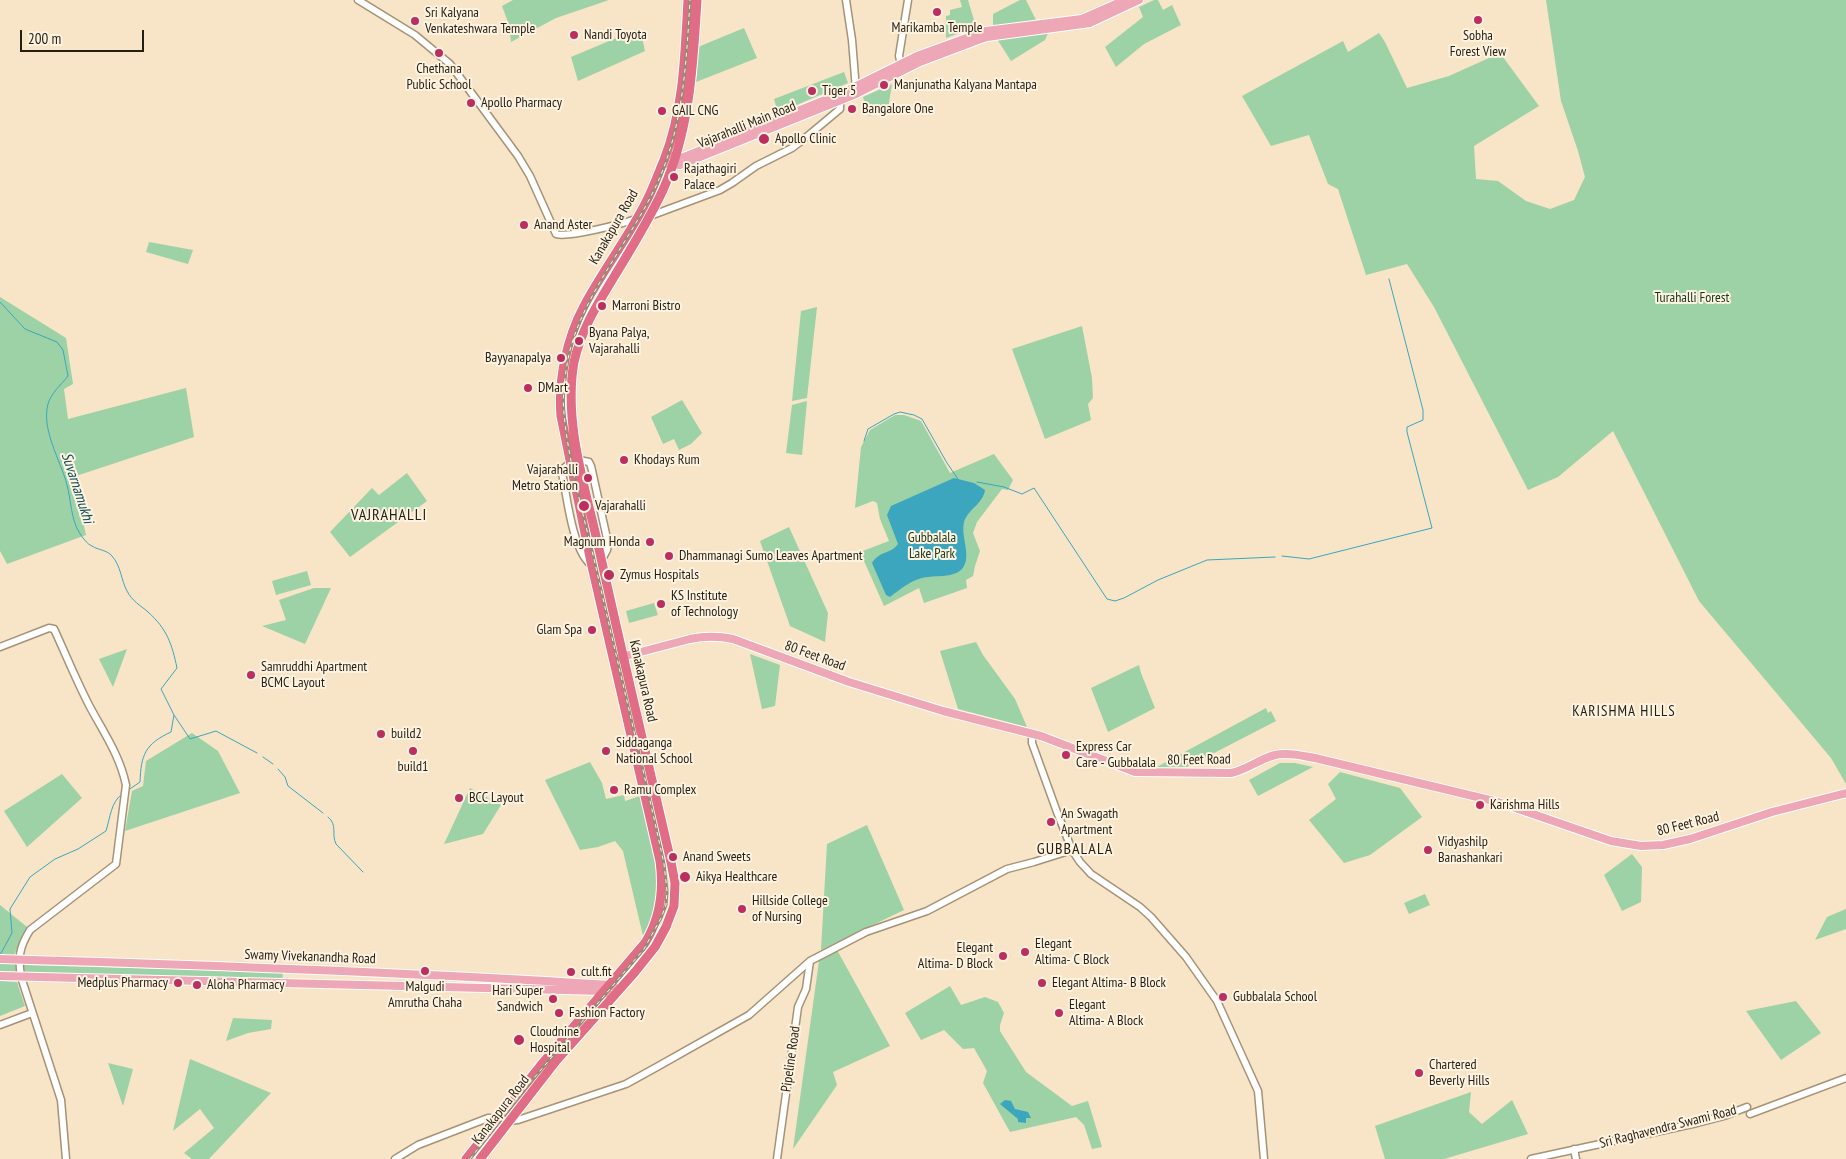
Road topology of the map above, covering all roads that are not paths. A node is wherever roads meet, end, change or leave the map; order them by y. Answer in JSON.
{"nodes":[{"id":1,"x":358,"y":0,"type":"edge"},
{"id":2,"x":688,"y":0,"type":"edge"},
{"id":3,"x":697,"y":0,"type":"edge"},
{"id":4,"x":846,"y":0,"type":"edge"},
{"id":5,"x":908,"y":0,"type":"edge"},
{"id":6,"x":1125,"y":0,"type":"edge"},
{"id":7,"x":1139,"y":0,"type":"edge"},
{"id":8,"x":902,"y":68,"type":"junction"},
{"id":9,"x":856,"y":90,"type":"junction"},
{"id":10,"x":840,"y":97,"type":"junction"},
{"id":11,"x":669,"y":160,"type":"junction"},
{"id":12,"x":649,"y":217,"type":"junction"},
{"id":13,"x":636,"y":219,"type":"junction"},
{"id":14,"x":574,"y":460,"type":"junction"},
{"id":15,"x":0,"y":646,"type":"edge"},
{"id":16,"x":619,"y":660,"type":"junction"},
{"id":17,"x":829,"y":677,"type":"junction"},
{"id":18,"x":1032,"y":740,"type":"junction"},
{"id":19,"x":1846,"y":794,"type":"edge"},
{"id":20,"x":1072,"y":850,"type":"junction"},
{"id":21,"x":0,"y":959,"type":"edge"},
{"id":22,"x":19,"y":959,"type":"junction"},
{"id":23,"x":810,"y":961,"type":"junction"},
{"id":24,"x":0,"y":976,"type":"edge"},
{"id":25,"x":21,"y":977,"type":"junction"},
{"id":26,"x":611,"y":990,"type":"junction"},
{"id":27,"x":32,"y":1013,"type":"junction"},
{"id":28,"x":0,"y":1025,"type":"edge"},
{"id":29,"x":1846,"y":1078,"type":"edge"},
{"id":30,"x":499,"y":1118,"type":"junction"},
{"id":31,"x":509,"y":1121,"type":"junction"},
{"id":32,"x":1574,"y":1150,"type":"junction"},
{"id":33,"x":66,"y":1159,"type":"edge"},
{"id":34,"x":394,"y":1159,"type":"edge"},
{"id":35,"x":466,"y":1159,"type":"edge"},
{"id":36,"x":480,"y":1159,"type":"edge"},
{"id":37,"x":777,"y":1159,"type":"edge"},
{"id":38,"x":1264,"y":1159,"type":"edge"},
{"id":39,"x":1531,"y":1159,"type":"edge"},
{"id":40,"x":1576,"y":1159,"type":"edge"}],
"edges":[{"from":1,"to":13,"type":"street"},
{"from":2,"to":11,"type":"highway","name":"Kanakapura Road"},
{"from":3,"to":11,"type":"highway","name":"Kanakapura Road"},
{"from":4,"to":9,"type":"street"},
{"from":5,"to":8,"type":"street"},
{"from":6,"to":8,"type":"main road","name":"Vajarahalli Main Road"},
{"from":7,"to":8,"type":"main road","name":"Vajarahalli Main Road"},
{"from":8,"to":9,"type":"main road","name":"Vajarahalli Main Road"},
{"from":9,"to":10,"type":"main road","name":"Vajarahalli Main Road"},
{"from":10,"to":11,"type":"main road","name":"Vajarahalli Main Road"},
{"from":10,"to":12,"type":"street"},
{"from":11,"to":12,"type":"highway","name":"Kanakapura Road"},
{"from":11,"to":13,"type":"highway","name":"Kanakapura Road"},
{"from":12,"to":14,"type":"highway","name":"Kanakapura Road"},
{"from":13,"to":14,"type":"highway","name":"Kanakapura Road"},
{"from":14,"to":16,"type":"highway","name":"Kanakapura Road"},
{"from":14,"to":16,"type":"highway","name":"Kanakapura Road"},
{"from":15,"to":22,"type":"street"},
{"from":16,"to":17,"type":"main road","name":"80 Feet Road"},
{"from":16,"to":26,"type":"highway","name":"Kanakapura Road"},
{"from":16,"to":26,"type":"highway","name":"Kanakapura Road"},
{"from":17,"to":18,"type":"main road","name":"80 Feet Road"},
{"from":17,"to":19,"type":"main road","name":"80 Feet Road"},
{"from":18,"to":19,"type":"main road","name":"80 Feet Road"},
{"from":18,"to":20,"type":"street"},
{"from":20,"to":23,"type":"street"},
{"from":20,"to":38,"type":"street"},
{"from":21,"to":22,"type":"main road","name":"Swamy Vivekanandha Road"},
{"from":22,"to":25,"type":"street"},
{"from":22,"to":26,"type":"main road","name":"Swamy Vivekanandha Road"},
{"from":23,"to":31,"type":"street"},
{"from":23,"to":37,"type":"street","name":"Pipeline Road"},
{"from":24,"to":25,"type":"main road","name":"Swamy Vivekanandha Road"},
{"from":25,"to":26,"type":"main road","name":"Swamy Vivekanandha Road"},
{"from":25,"to":27,"type":"street"},
{"from":26,"to":30,"type":"highway","name":"Kanakapura Road"},
{"from":26,"to":31,"type":"highway","name":"Kanakapura Road"},
{"from":27,"to":28,"type":"street"},
{"from":27,"to":33,"type":"street"},
{"from":29,"to":32,"type":"street","name":"Sri Raghavendra Swami Road"},
{"from":30,"to":31,"type":"street"},
{"from":30,"to":34,"type":"street"},
{"from":30,"to":35,"type":"highway","name":"Kanakapura Road"},
{"from":31,"to":36,"type":"highway","name":"Kanakapura Road"},
{"from":32,"to":39,"type":"street","name":"Sri Raghavendra Swami Road"},
{"from":32,"to":40,"type":"street"}]}
